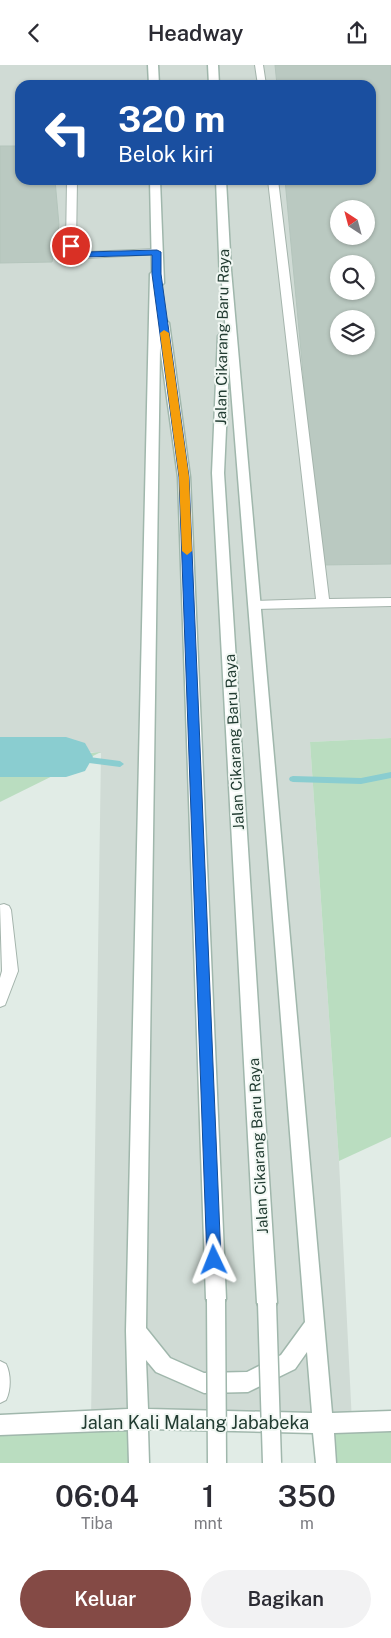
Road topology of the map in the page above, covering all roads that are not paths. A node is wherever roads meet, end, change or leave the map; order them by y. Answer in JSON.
{"nodes":[{"id":1,"x":153,"y":65,"type":"edge"},
{"id":2,"x":213,"y":65,"type":"edge"},
{"id":3,"x":259,"y":65,"type":"edge"},
{"id":4,"x":154,"y":80,"type":"edge"},
{"id":5,"x":214,"y":80,"type":"edge"},
{"id":6,"x":261,"y":80,"type":"edge"},
{"id":7,"x":72,"y":185,"type":"edge"},
{"id":8,"x":155,"y":185,"type":"edge"},
{"id":9,"x":220,"y":185,"type":"edge"},
{"id":10,"x":274,"y":185,"type":"edge"},
{"id":11,"x":157,"y":252,"type":"junction"},
{"id":12,"x":227,"y":272,"type":"junction"},
{"id":13,"x":156,"y":274,"type":"junction"},
{"id":14,"x":391,"y":602,"type":"edge"},
{"id":15,"x":323,"y":603,"type":"junction"},
{"id":16,"x":255,"y":605,"type":"junction"},
{"id":17,"x":4,"y":910,"type":"dead end"},
{"id":18,"x":0,"y":1000,"type":"edge"},
{"id":19,"x":313,"y":1327,"type":"junction"},
{"id":20,"x":136,"y":1331,"type":"junction"},
{"id":21,"x":0,"y":1370,"type":"edge"},
{"id":22,"x":0,"y":1394,"type":"edge"},
{"id":23,"x":138,"y":1419,"type":"junction"},
{"id":24,"x":391,"y":1421,"type":"edge"},
{"id":25,"x":323,"y":1423,"type":"junction"},
{"id":26,"x":0,"y":1425,"type":"edge"},
{"id":27,"x":139,"y":1463,"type":"edge"},
{"id":28,"x":216,"y":1463,"type":"edge"},
{"id":29,"x":272,"y":1463,"type":"edge"},
{"id":30,"x":326,"y":1463,"type":"edge"}],
"edges":[{"from":1,"to":4,"type":"main road"},
{"from":2,"to":5,"type":"main road"},
{"from":3,"to":6,"type":"lane"},
{"from":7,"to":11,"type":"lane"},
{"from":8,"to":11,"type":"main road"},
{"from":9,"to":12,"type":"main road","name":"Jalan Cikarang Baru Raya"},
{"from":10,"to":15,"type":"lane"},
{"from":11,"to":13,"type":"main road"},
{"from":12,"to":16,"type":"main road"},
{"from":12,"to":29,"type":"main road","name":"Jalan Cikarang Baru Raya","bridge":true},
{"from":13,"to":20,"type":"main road"},
{"from":13,"to":28,"type":"main road","bridge":true},
{"from":14,"to":15,"type":"lane"},
{"from":15,"to":16,"type":"lane"},
{"from":16,"to":19,"type":"main road"},
{"from":17,"to":18,"type":"lane"},
{"from":19,"to":20,"type":"main road"},
{"from":19,"to":25,"type":"main road"},
{"from":20,"to":23,"type":"main road"},
{"from":21,"to":22,"type":"lane"},
{"from":23,"to":25,"type":"main road","name":"Jalan Kali Malang Jababeka"},
{"from":23,"to":26,"type":"main road","name":"Jalan Kali Malang Jababeka"},
{"from":23,"to":27,"type":"main road"},
{"from":24,"to":25,"type":"main road","name":"Jalan Kali Malang Jababeka"},
{"from":25,"to":30,"type":"main road"}]}
